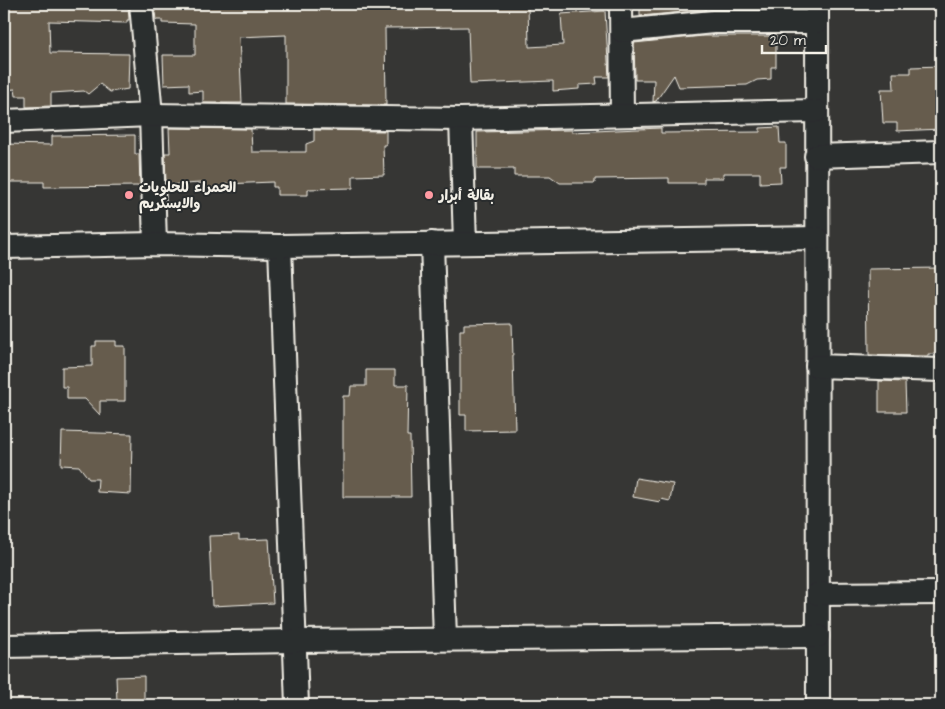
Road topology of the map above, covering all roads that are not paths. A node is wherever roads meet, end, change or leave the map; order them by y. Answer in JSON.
{"nodes":[{"id":1,"x":141,"y":4,"type":"edge"},
{"id":2,"x":621,"y":4,"type":"edge"},
{"id":3,"x":817,"y":13,"type":"edge"},
{"id":4,"x":622,"y":32,"type":"junction"},
{"id":5,"x":816,"y":111,"type":"junction"},
{"id":6,"x":152,"y":115,"type":"junction"},
{"id":7,"x":622,"y":116,"type":"junction"},
{"id":8,"x":461,"y":119,"type":"junction"},
{"id":9,"x":4,"y":121,"type":"edge"},
{"id":10,"x":941,"y":152,"type":"edge"},
{"id":11,"x":816,"y":156,"type":"junction"},
{"id":12,"x":817,"y":238,"type":"junction"},
{"id":13,"x":465,"y":242,"type":"junction"},
{"id":14,"x":432,"y":243,"type":"junction"},
{"id":15,"x":155,"y":244,"type":"junction"},
{"id":16,"x":280,"y":246,"type":"junction"},
{"id":17,"x":4,"y":247,"type":"edge"},
{"id":18,"x":817,"y":366,"type":"junction"},
{"id":19,"x":941,"y":370,"type":"edge"},
{"id":20,"x":941,"y":593,"type":"edge"},
{"id":21,"x":818,"y":594,"type":"junction"},
{"id":22,"x":818,"y":636,"type":"junction"},
{"id":23,"x":445,"y":639,"type":"junction"},
{"id":24,"x":296,"y":641,"type":"junction"},
{"id":25,"x":4,"y":646,"type":"edge"},
{"id":26,"x":297,"y":705,"type":"edge"},
{"id":27,"x":818,"y":705,"type":"edge"}],
"edges":[{"from":1,"to":6,"type":"street"},
{"from":2,"to":4,"type":"street"},
{"from":3,"to":4,"type":"street"},
{"from":3,"to":5,"type":"street"},
{"from":4,"to":7,"type":"street"},
{"from":5,"to":7,"type":"street"},
{"from":5,"to":11,"type":"street"},
{"from":6,"to":8,"type":"street"},
{"from":6,"to":9,"type":"street"},
{"from":6,"to":15,"type":"street"},
{"from":7,"to":8,"type":"street"},
{"from":8,"to":13,"type":"street"},
{"from":10,"to":11,"type":"street"},
{"from":11,"to":12,"type":"street"},
{"from":12,"to":13,"type":"street"},
{"from":12,"to":18,"type":"street"},
{"from":13,"to":14,"type":"street"},
{"from":14,"to":16,"type":"street"},
{"from":14,"to":23,"type":"street"},
{"from":15,"to":16,"type":"street"},
{"from":15,"to":17,"type":"street"},
{"from":16,"to":24,"type":"street"},
{"from":18,"to":19,"type":"street"},
{"from":18,"to":21,"type":"street"},
{"from":20,"to":21,"type":"street"},
{"from":21,"to":22,"type":"street"},
{"from":22,"to":23,"type":"street"},
{"from":22,"to":27,"type":"street"},
{"from":23,"to":24,"type":"street"},
{"from":24,"to":25,"type":"street"},
{"from":24,"to":26,"type":"street"}]}
